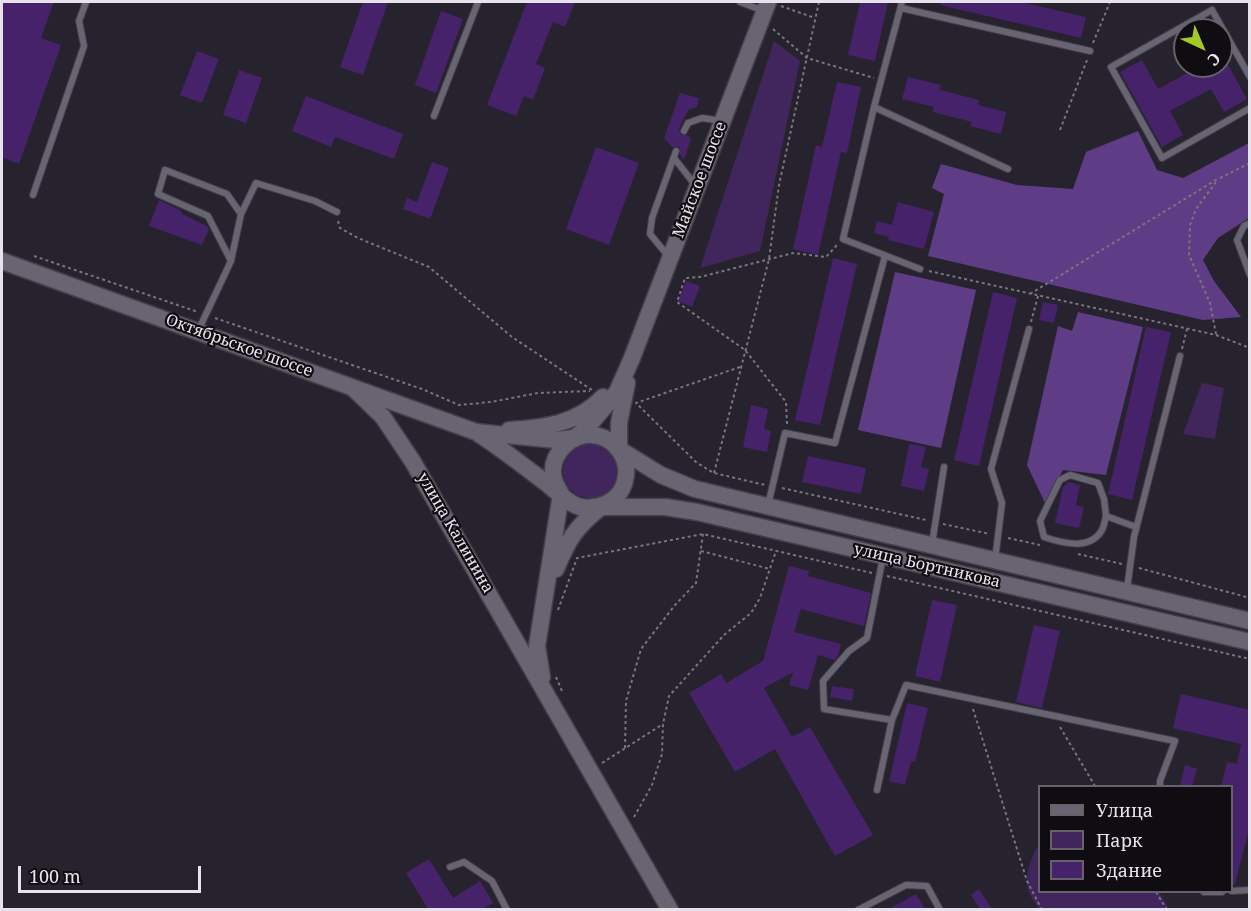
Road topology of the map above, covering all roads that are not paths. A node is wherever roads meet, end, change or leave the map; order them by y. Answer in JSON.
{"nodes":[{"id":1,"x":86,"y":2,"type":"edge"},
{"id":2,"x":478,"y":2,"type":"edge"},
{"id":3,"x":740,"y":2,"type":"edge"},
{"id":4,"x":902,"y":5,"type":"edge"},
{"id":5,"x":770,"y":11,"type":"edge"},
{"id":6,"x":1090,"y":51,"type":"road end"},
{"id":7,"x":1250,"y":76,"type":"edge"},
{"id":8,"x":874,"y":107,"type":"junction"},
{"id":9,"x":1250,"y":108,"type":"edge"},
{"id":10,"x":434,"y":116,"type":"dead end"},
{"id":11,"x":723,"y":121,"type":"junction"},
{"id":12,"x":684,"y":131,"type":"dead end"},
{"id":13,"x":1008,"y":169,"type":"dead end"},
{"id":14,"x":697,"y":188,"type":"junction"},
{"id":15,"x":33,"y":195,"type":"dead end"},
{"id":16,"x":337,"y":212,"type":"road end"},
{"id":17,"x":241,"y":214,"type":"junction"},
{"id":18,"x":1250,"y":223,"type":"edge"},
{"id":19,"x":885,"y":256,"type":"junction"},
{"id":20,"x":670,"y":258,"type":"junction"},
{"id":21,"x":2,"y":261,"type":"edge"},
{"id":22,"x":231,"y":261,"type":"junction"},
{"id":23,"x":920,"y":269,"type":"road end"},
{"id":24,"x":1250,"y":275,"type":"edge"},
{"id":25,"x":1029,"y":329,"type":"road end"},
{"id":26,"x":198,"y":332,"type":"junction"},
{"id":27,"x":1180,"y":356,"type":"road end"},
{"id":28,"x":632,"y":358,"type":"junction"},
{"id":29,"x":353,"y":388,"type":"junction"},
{"id":30,"x":476,"y":432,"type":"junction"},
{"id":31,"x":575,"y":438,"type":"junction"},
{"id":32,"x":620,"y":449,"type":"junction"},
{"id":33,"x":944,"y":467,"type":"dead end"},
{"id":34,"x":561,"y":495,"type":"junction"},
{"id":35,"x":768,"y":506,"type":"junction"},
{"id":36,"x":602,"y":507,"type":"junction"},
{"id":37,"x":1106,"y":516,"type":"junction"},
{"id":38,"x":1136,"y":527,"type":"junction"},
{"id":39,"x":932,"y":545,"type":"junction"},
{"id":40,"x":883,"y":556,"type":"junction"},
{"id":41,"x":995,"y":560,"type":"junction"},
{"id":42,"x":1127,"y":592,"type":"junction"},
{"id":43,"x":545,"y":598,"type":"junction"},
{"id":44,"x":1250,"y":621,"type":"edge"},
{"id":45,"x":1250,"y":642,"type":"edge"},
{"id":46,"x":544,"y":687,"type":"junction"},
{"id":47,"x":892,"y":720,"type":"junction"},
{"id":48,"x":1160,"y":785,"type":"edge"},
{"id":49,"x":877,"y":790,"type":"dead end"},
{"id":50,"x":450,"y":867,"type":"dead end"},
{"id":51,"x":1250,"y":890,"type":"edge"},
{"id":52,"x":1233,"y":891,"type":"edge"},
{"id":53,"x":507,"y":909,"type":"edge"},
{"id":54,"x":670,"y":909,"type":"edge"},
{"id":55,"x":858,"y":909,"type":"edge"},
{"id":56,"x":940,"y":909,"type":"edge"}],
"edges":[{"from":1,"to":15,"type":"lane"},
{"from":2,"to":10,"type":"lane"},
{"from":3,"to":5,"type":"lane"},
{"from":4,"to":6,"type":"lane"},
{"from":4,"to":8,"type":"lane"},
{"from":5,"to":11,"type":"main road","name":"Майское шоссе"},
{"from":7,"to":9,"type":"lane"},
{"from":8,"to":13,"type":"lane"},
{"from":8,"to":19,"type":"lane"},
{"from":11,"to":12,"type":"lane"},
{"from":11,"to":14,"type":"main road","name":"Майское шоссе"},
{"from":14,"to":20,"type":"main road","name":"Майское шоссе"},
{"from":14,"to":20,"type":"lane"},
{"from":16,"to":17,"type":"lane"},
{"from":17,"to":22,"type":"lane"},
{"from":17,"to":22,"type":"lane"},
{"from":18,"to":24,"type":"lane"},
{"from":19,"to":23,"type":"lane"},
{"from":19,"to":35,"type":"lane"},
{"from":20,"to":28,"type":"main road","name":"Майское шоссе"},
{"from":21,"to":26,"type":"main road","name":"Октябрьское шоссе"},
{"from":22,"to":26,"type":"lane"},
{"from":25,"to":41,"type":"lane"},
{"from":26,"to":29,"type":"main road","name":"Октябрьское шоссе"},
{"from":27,"to":38,"type":"lane"},
{"from":28,"to":30,"type":"main road","name":"Майское шоссе"},
{"from":28,"to":31,"type":"main road","name":"Майское шоссе"},
{"from":28,"to":32,"type":"main road","name":"Майское шоссе"},
{"from":29,"to":30,"type":"main road","name":"Октябрьское шоссе"},
{"from":29,"to":46,"type":"main road","name":"улица Калинина"},
{"from":30,"to":31,"type":"main road","name":"Октябрьское шоссе"},
{"from":30,"to":34,"type":"main road","name":"Октябрьское шоссе"},
{"from":31,"to":32,"type":"main road"},
{"from":31,"to":34,"type":"main road"},
{"from":32,"to":35,"type":"main road","name":"улица Бортникова"},
{"from":32,"to":36,"type":"main road"},
{"from":33,"to":39,"type":"lane"},
{"from":34,"to":36,"type":"main road"},
{"from":34,"to":43,"type":"main road","name":"улица Калинина"},
{"from":35,"to":39,"type":"main road","name":"улица Бортникова"},
{"from":36,"to":40,"type":"main road","name":"улица Бортникова"},
{"from":36,"to":43,"type":"main road","name":"улица Калинина"},
{"from":37,"to":37,"type":"lane"},
{"from":37,"to":38,"type":"lane"},
{"from":38,"to":42,"type":"lane"},
{"from":39,"to":41,"type":"main road","name":"улица Бортникова"},
{"from":40,"to":45,"type":"main road","name":"улица Бортникова"},
{"from":40,"to":47,"type":"lane"},
{"from":41,"to":42,"type":"main road","name":"улица Бортникова"},
{"from":42,"to":44,"type":"main road","name":"улица Бортникова"},
{"from":43,"to":46,"type":"main road","name":"улица Калинина"},
{"from":46,"to":54,"type":"main road","name":"улица Калинина"},
{"from":47,"to":48,"type":"lane"},
{"from":47,"to":49,"type":"lane"},
{"from":50,"to":53,"type":"lane"},
{"from":51,"to":52,"type":"lane"},
{"from":55,"to":56,"type":"lane"}]}
